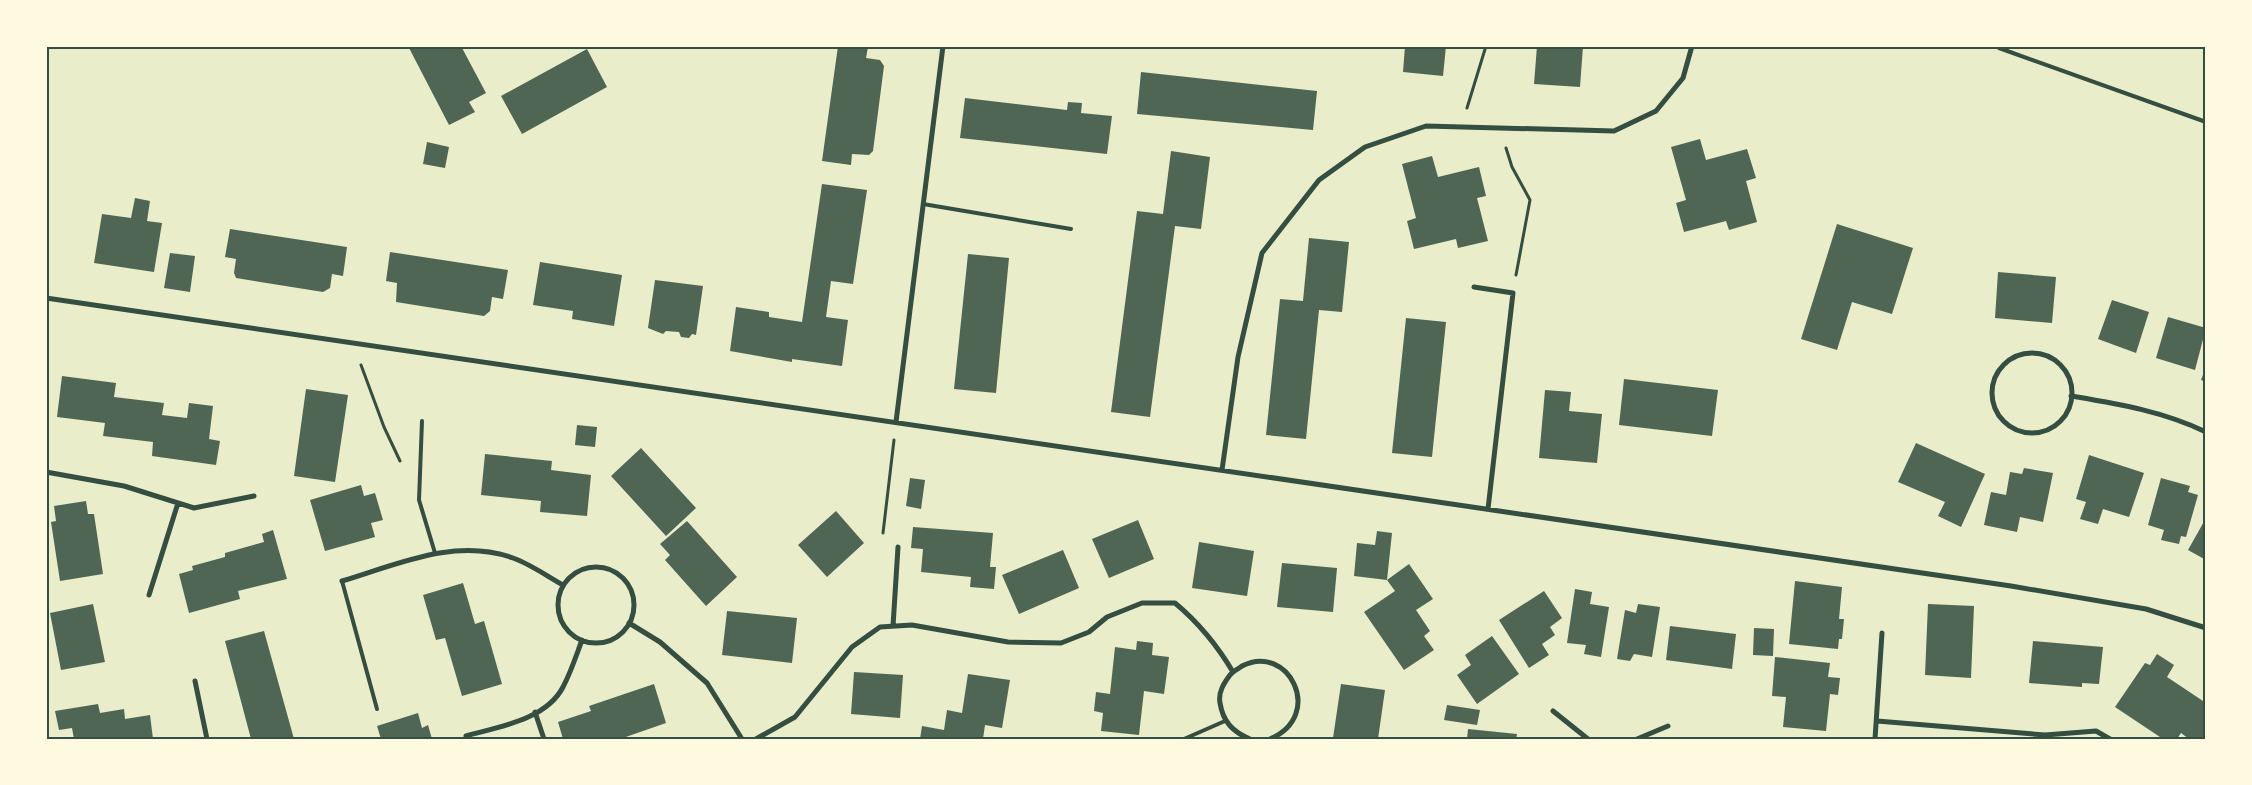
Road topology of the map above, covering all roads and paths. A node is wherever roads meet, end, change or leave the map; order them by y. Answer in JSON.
{"nodes":[{"id":1,"x":943,"y":46,"type":"edge"},
{"id":2,"x":1486,"y":46,"type":"edge"},
{"id":3,"x":1692,"y":46,"type":"edge"},
{"id":4,"x":2000,"y":46,"type":"edge"},
{"id":5,"x":2206,"y":122,"type":"edge"},
{"id":6,"x":1460,"y":127,"type":"junction"},
{"id":7,"x":1500,"y":128,"type":"junction"},
{"id":8,"x":923,"y":204,"type":"junction"},
{"id":9,"x":1071,"y":229,"type":"dead end"},
{"id":10,"x":1474,"y":287,"type":"dead end"},
{"id":11,"x":1513,"y":293,"type":"junction"},
{"id":12,"x":46,"y":298,"type":"edge"},
{"id":13,"x":353,"y":342,"type":"junction"},
{"id":14,"x":2071,"y":396,"type":"junction"},
{"id":15,"x":422,"y":421,"type":"dead end"},
{"id":16,"x":896,"y":422,"type":"junction"},
{"id":17,"x":2206,"y":432,"type":"edge"},
{"id":18,"x":403,"y":467,"type":"dead end"},
{"id":19,"x":1222,"y":470,"type":"junction"},
{"id":20,"x":46,"y":472,"type":"edge"},
{"id":21,"x":254,"y":496,"type":"dead end"},
{"id":22,"x":178,"y":503,"type":"junction"},
{"id":23,"x":1488,"y":510,"type":"junction"},
{"id":24,"x":898,"y":547,"type":"joint"},
{"id":25,"x":435,"y":553,"type":"junction"},
{"id":26,"x":342,"y":581,"type":"joint"},
{"id":27,"x":564,"y":585,"type":"junction"},
{"id":28,"x":149,"y":595,"type":"dead end"},
{"id":29,"x":629,"y":623,"type":"junction"},
{"id":30,"x":893,"y":626,"type":"junction"},
{"id":31,"x":2206,"y":628,"type":"edge"},
{"id":32,"x":1882,"y":633,"type":"dead end"},
{"id":33,"x":582,"y":640,"type":"junction"},
{"id":34,"x":1232,"y":672,"type":"junction"},
{"id":35,"x":195,"y":681,"type":"dead end"},
{"id":36,"x":377,"y":709,"type":"dead end"},
{"id":37,"x":1553,"y":711,"type":"dead end"},
{"id":38,"x":535,"y":712,"type":"junction"},
{"id":39,"x":1225,"y":721,"type":"junction"},
{"id":40,"x":1877,"y":721,"type":"junction"},
{"id":41,"x":1668,"y":726,"type":"dead end"},
{"id":42,"x":466,"y":736,"type":"dead end"},
{"id":43,"x":207,"y":739,"type":"edge"},
{"id":44,"x":544,"y":739,"type":"edge"},
{"id":45,"x":742,"y":739,"type":"edge"},
{"id":46,"x":756,"y":739,"type":"edge"},
{"id":47,"x":1184,"y":739,"type":"edge"},
{"id":48,"x":1250,"y":739,"type":"edge"},
{"id":49,"x":1270,"y":739,"type":"edge"},
{"id":50,"x":1588,"y":739,"type":"edge"},
{"id":51,"x":1637,"y":739,"type":"edge"},
{"id":52,"x":1875,"y":739,"type":"edge"},
{"id":53,"x":2110,"y":739,"type":"edge"}],
"edges":[{"from":1,"to":8,"type":"street"},
{"from":2,"to":6,"type":"path"},
{"from":3,"to":7,"type":"street"},
{"from":4,"to":5,"type":"lane"},
{"from":6,"to":7,"type":"street"},
{"from":6,"to":19,"type":"street"},
{"from":7,"to":11,"type":"path"},
{"from":8,"to":9,"type":"lane"},
{"from":8,"to":16,"type":"street"},
{"from":10,"to":11,"type":"street"},
{"from":11,"to":23,"type":"street"},
{"from":12,"to":13,"type":"street"},
{"from":13,"to":16,"type":"street"},
{"from":13,"to":18,"type":"path"},
{"from":14,"to":14,"type":"street"},
{"from":14,"to":17,"type":"street"},
{"from":15,"to":25,"type":"lane"},
{"from":16,"to":19,"type":"street"},
{"from":16,"to":24,"type":"path"},
{"from":19,"to":23,"type":"street"},
{"from":20,"to":22,"type":"street"},
{"from":21,"to":22,"type":"street"},
{"from":22,"to":28,"type":"street"},
{"from":23,"to":31,"type":"street"},
{"from":24,"to":30,"type":"street"},
{"from":25,"to":26,"type":"street"},
{"from":25,"to":27,"type":"street"},
{"from":26,"to":36,"type":"lane"},
{"from":27,"to":29,"type":"street"},
{"from":27,"to":33,"type":"street"},
{"from":29,"to":33,"type":"street"},
{"from":29,"to":45,"type":"street"},
{"from":30,"to":34,"type":"street"},
{"from":30,"to":46,"type":"street"},
{"from":32,"to":40,"type":"street"},
{"from":33,"to":38,"type":"street"},
{"from":34,"to":39,"type":"street"},
{"from":34,"to":49,"type":"street"},
{"from":35,"to":43,"type":"street"},
{"from":37,"to":50,"type":"street"},
{"from":38,"to":42,"type":"street"},
{"from":38,"to":44,"type":"street"},
{"from":39,"to":47,"type":"lane"},
{"from":39,"to":48,"type":"street"},
{"from":40,"to":52,"type":"street"},
{"from":40,"to":53,"type":"street"},
{"from":41,"to":51,"type":"street"}]}
